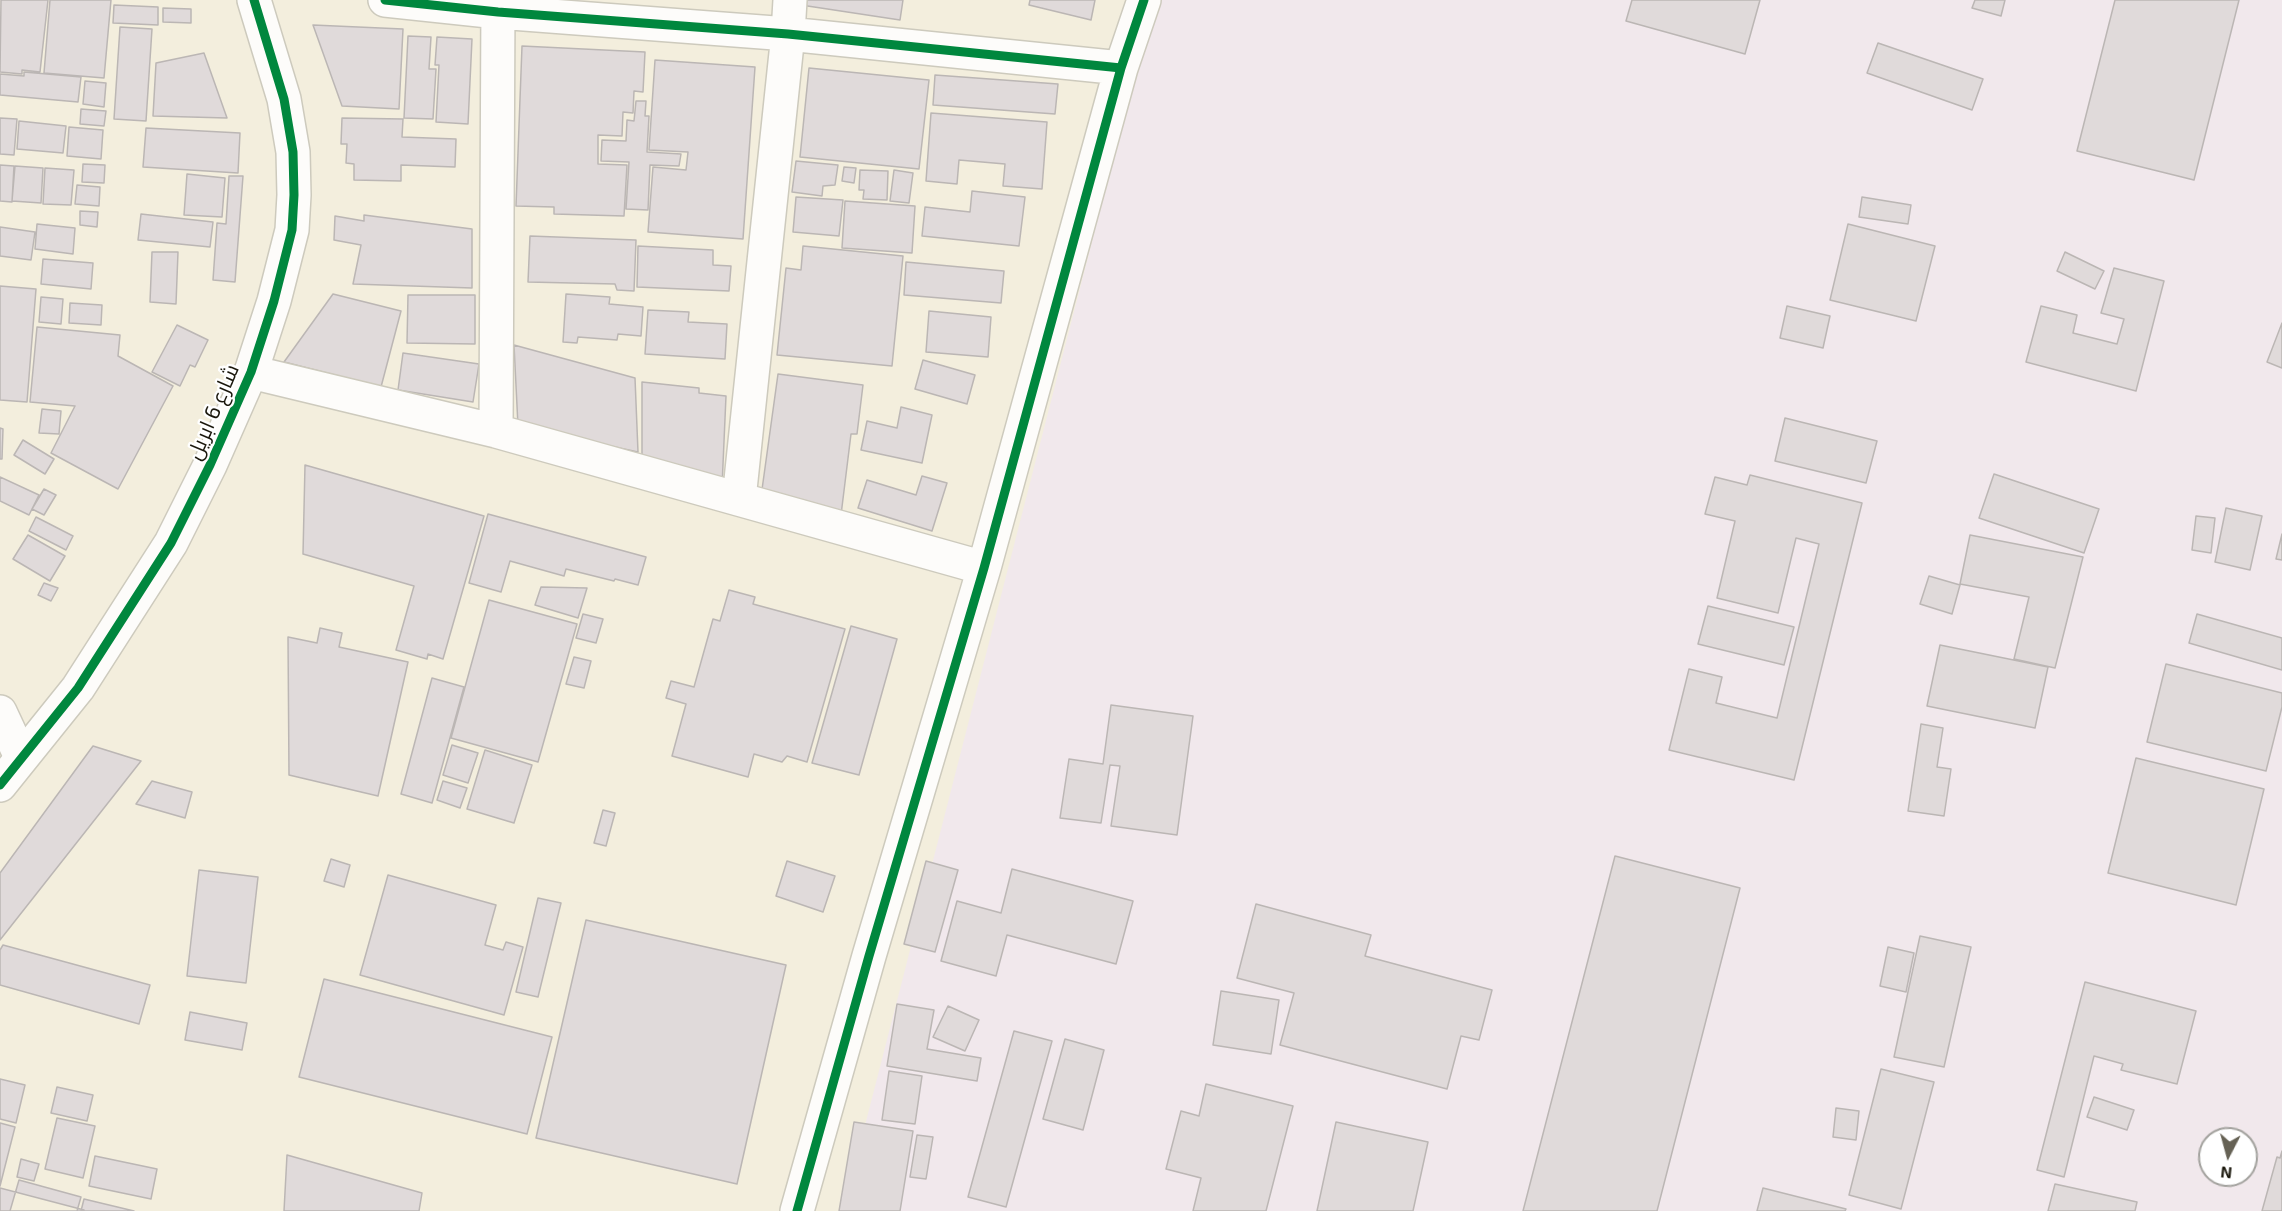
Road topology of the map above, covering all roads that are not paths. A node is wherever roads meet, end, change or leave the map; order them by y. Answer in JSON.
{"nodes":[{"id":1,"x":254,"y":0,"type":"edge"},
{"id":2,"x":385,"y":0,"type":"edge"},
{"id":3,"x":790,"y":0,"type":"edge"},
{"id":4,"x":1144,"y":0,"type":"edge"},
{"id":5,"x":498,"y":6,"type":"edge"},
{"id":6,"x":788,"y":34,"type":"junction"},
{"id":7,"x":1122,"y":68,"type":"junction"},
{"id":8,"x":251,"y":372,"type":"junction"},
{"id":9,"x":496,"y":431,"type":"junction"},
{"id":10,"x":739,"y":499,"type":"junction"},
{"id":11,"x":984,"y":568,"type":"junction"},
{"id":12,"x":0,"y":712,"type":"edge"},
{"id":13,"x":21,"y":757,"type":"junction"},
{"id":14,"x":0,"y":785,"type":"edge"},
{"id":15,"x":797,"y":1211,"type":"edge"}],
"edges":[{"from":1,"to":8,"type":"street","name":"شارع 6 ابريل"},
{"from":2,"to":5,"type":"street"},
{"from":3,"to":6,"type":"street"},
{"from":4,"to":7,"type":"street"},
{"from":5,"to":6,"type":"street"},
{"from":5,"to":9,"type":"street"},
{"from":6,"to":7,"type":"street"},
{"from":6,"to":10,"type":"street"},
{"from":7,"to":11,"type":"street"},
{"from":8,"to":9,"type":"street"},
{"from":8,"to":13,"type":"street","name":"شارع 6 ابريل"},
{"from":9,"to":10,"type":"street"},
{"from":10,"to":11,"type":"street"},
{"from":11,"to":15,"type":"street"},
{"from":12,"to":13,"type":"street"},
{"from":13,"to":14,"type":"street","name":"شارع 6 ابريل"}]}
